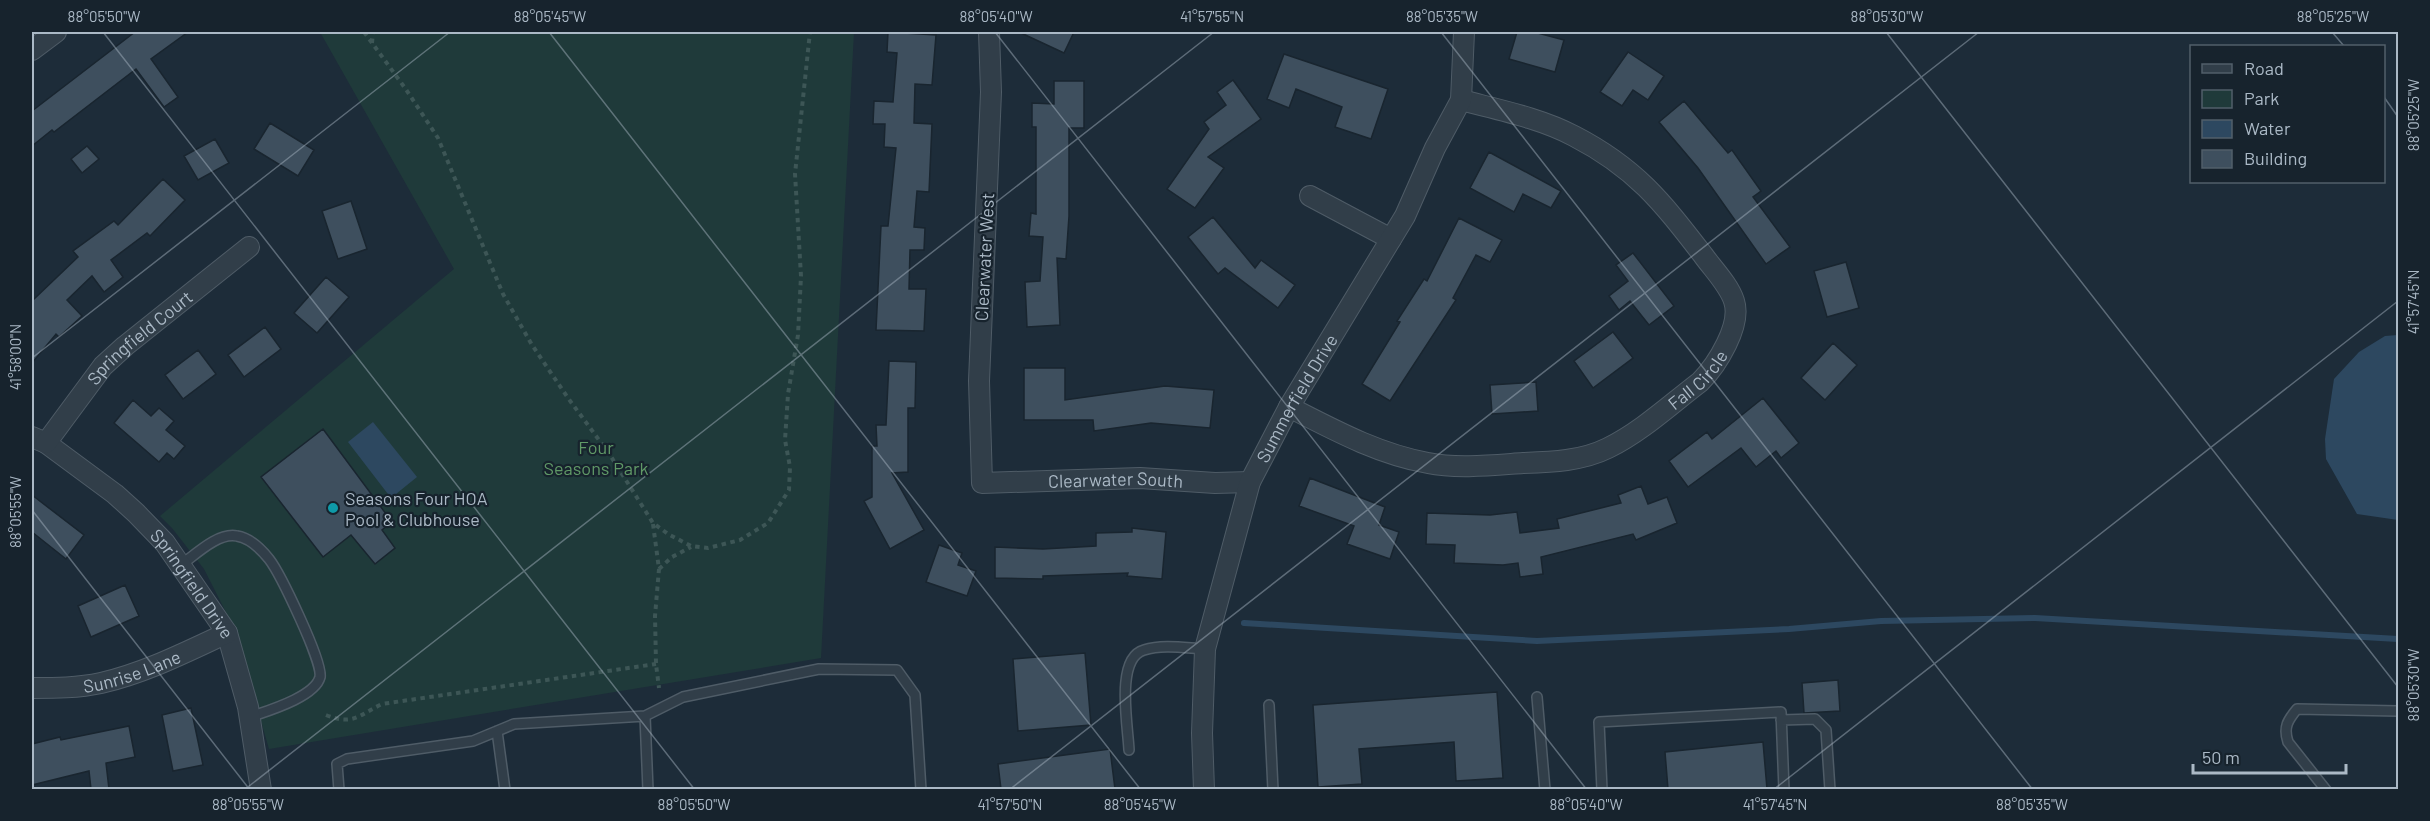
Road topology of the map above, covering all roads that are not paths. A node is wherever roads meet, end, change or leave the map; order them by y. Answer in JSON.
{"nodes":[{"id":1,"x":56,"y":32,"type":"edge"},
{"id":2,"x":989,"y":32,"type":"edge"},
{"id":3,"x":1464,"y":32,"type":"edge"},
{"id":4,"x":32,"y":50,"type":"edge"},
{"id":5,"x":1461,"y":100,"type":"junction"},
{"id":6,"x":1310,"y":196,"type":"dead end"},
{"id":7,"x":1391,"y":240,"type":"junction"},
{"id":8,"x":249,"y":247,"type":"dead end"},
{"id":9,"x":1289,"y":407,"type":"junction"},
{"id":10,"x":39,"y":440,"type":"edge"},
{"id":11,"x":1250,"y":482,"type":"junction"},
{"id":12,"x":982,"y":483,"type":"joint"},
{"id":13,"x":181,"y":565,"type":"junction"},
{"id":14,"x":227,"y":633,"type":"junction"},
{"id":15,"x":1205,"y":649,"type":"junction"},
{"id":16,"x":32,"y":688,"type":"edge"},
{"id":17,"x":1537,"y":697,"type":"dead end"},
{"id":18,"x":1269,"y":705,"type":"dead end"},
{"id":19,"x":2398,"y":711,"type":"edge"},
{"id":20,"x":250,"y":717,"type":"junction"},
{"id":21,"x":645,"y":717,"type":"junction"},
{"id":22,"x":1781,"y":720,"type":"junction"},
{"id":23,"x":497,"y":731,"type":"junction"},
{"id":24,"x":1129,"y":750,"type":"dead end"},
{"id":25,"x":261,"y":789,"type":"edge"},
{"id":26,"x":339,"y":789,"type":"edge"},
{"id":27,"x":505,"y":789,"type":"edge"},
{"id":28,"x":648,"y":789,"type":"edge"},
{"id":29,"x":921,"y":789,"type":"edge"},
{"id":30,"x":1204,"y":789,"type":"edge"},
{"id":31,"x":1273,"y":789,"type":"edge"},
{"id":32,"x":1545,"y":789,"type":"edge"},
{"id":33,"x":1602,"y":789,"type":"edge"},
{"id":34,"x":1784,"y":789,"type":"edge"},
{"id":35,"x":1830,"y":789,"type":"edge"},
{"id":36,"x":2326,"y":789,"type":"edge"}],
"edges":[{"from":1,"to":4,"type":"street"},
{"from":2,"to":12,"type":"street","name":"Clearwater West"},
{"from":3,"to":5,"type":"street","name":"Summerfield Drive"},
{"from":5,"to":7,"type":"street","name":"Summerfield Drive"},
{"from":5,"to":9,"type":"street","name":"Fall Circle"},
{"from":6,"to":7,"type":"street"},
{"from":7,"to":9,"type":"street","name":"Summerfield Drive"},
{"from":8,"to":10,"type":"street","name":"Springfield Court"},
{"from":9,"to":11,"type":"street","name":"Summerfield Drive"},
{"from":10,"to":13,"type":"street","name":"Springfield Drive"},
{"from":11,"to":12,"type":"street","name":"Clearwater South"},
{"from":11,"to":15,"type":"street","name":"Summerfield Drive"},
{"from":13,"to":14,"type":"street","name":"Springfield Drive"},
{"from":13,"to":20,"type":"lane"},
{"from":14,"to":16,"type":"street","name":"Sunrise Lane"},
{"from":14,"to":20,"type":"street","name":"Springfield Drive"},
{"from":15,"to":24,"type":"lane"},
{"from":15,"to":30,"type":"street","name":"Summerfield Drive"},
{"from":17,"to":32,"type":"lane"},
{"from":18,"to":31,"type":"lane"},
{"from":19,"to":36,"type":"lane"},
{"from":20,"to":25,"type":"street","name":"Springfield Drive"},
{"from":21,"to":23,"type":"lane"},
{"from":21,"to":28,"type":"lane"},
{"from":21,"to":29,"type":"lane"},
{"from":22,"to":33,"type":"lane"},
{"from":22,"to":34,"type":"lane"},
{"from":22,"to":35,"type":"lane"},
{"from":23,"to":26,"type":"lane"},
{"from":23,"to":27,"type":"lane"}]}
